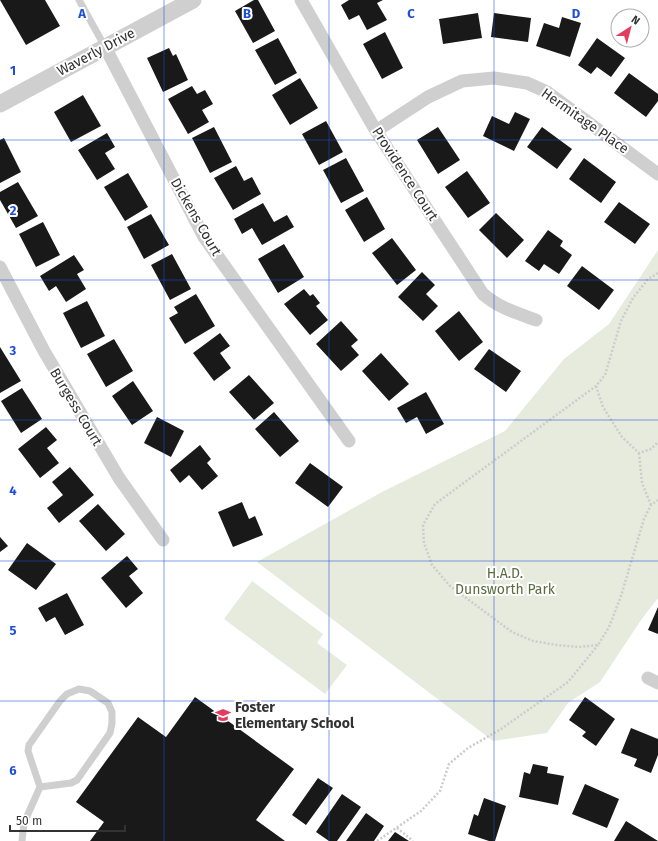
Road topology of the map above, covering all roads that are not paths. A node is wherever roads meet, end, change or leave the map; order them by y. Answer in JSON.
{"nodes":[{"id":1,"x":79,"y":0,"type":"edge"},
{"id":2,"x":192,"y":0,"type":"edge"},
{"id":3,"x":301,"y":0,"type":"edge"},
{"id":4,"x":105,"y":47,"type":"junction"},
{"id":5,"x":0,"y":104,"type":"edge"},
{"id":6,"x":376,"y":131,"type":"junction"},
{"id":7,"x":658,"y":174,"type":"edge"},
{"id":8,"x":0,"y":267,"type":"edge"},
{"id":9,"x":536,"y":320,"type":"dead end"},
{"id":10,"x":349,"y":441,"type":"dead end"},
{"id":11,"x":163,"y":540,"type":"dead end"},
{"id":12,"x":40,"y":786,"type":"junction"},
{"id":13,"x":22,"y":841,"type":"edge"}],
"edges":[{"from":1,"to":4,"type":"lane","name":"Dickens Court"},
{"from":2,"to":4,"type":"street","name":"Waverly Drive"},
{"from":3,"to":6,"type":"street","name":"Providence Court"},
{"from":4,"to":5,"type":"street","name":"Waverly Drive"},
{"from":4,"to":10,"type":"street","name":"Dickens Court"},
{"from":6,"to":7,"type":"street","name":"Hermitage Place"},
{"from":6,"to":9,"type":"street","name":"Providence Court"},
{"from":8,"to":11,"type":"street","name":"Burgess Court"},
{"from":12,"to":12,"type":"lane"},
{"from":12,"to":13,"type":"lane"}]}
